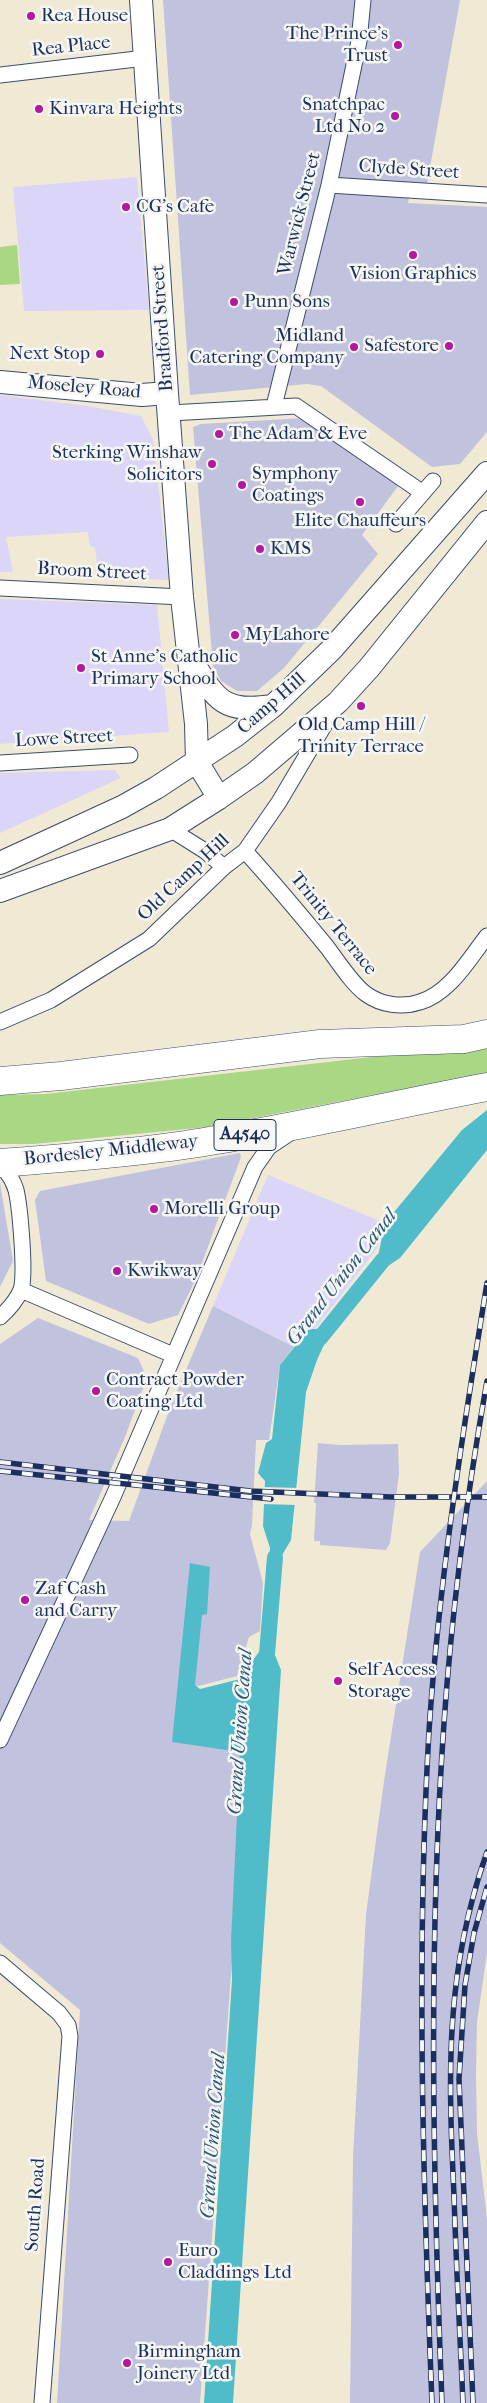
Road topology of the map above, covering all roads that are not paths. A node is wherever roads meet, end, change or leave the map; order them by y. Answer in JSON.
{"nodes":[{"id":1,"x":141,"y":0,"type":"edge"},
{"id":2,"x":363,"y":0,"type":"edge"},
{"id":3,"x":146,"y":58,"type":"junction"},
{"id":4,"x":0,"y":74,"type":"edge"},
{"id":5,"x":329,"y":185,"type":"junction"},
{"id":6,"x":487,"y":195,"type":"edge"},
{"id":7,"x":0,"y":382,"type":"edge"},
{"id":8,"x":169,"y":403,"type":"junction"},
{"id":9,"x":274,"y":406,"type":"junction"},
{"id":10,"x":487,"y":473,"type":"edge"},
{"id":11,"x":433,"y":481,"type":"dead end"},
{"id":12,"x":423,"y":492,"type":"junction"},
{"id":13,"x":487,"y":522,"type":"edge"},
{"id":14,"x":396,"y":524,"type":"dead end"},
{"id":15,"x":0,"y":588,"type":"edge"},
{"id":16,"x":182,"y":597,"type":"junction"},
{"id":17,"x":189,"y":656,"type":"junction"},
{"id":18,"x":338,"y":702,"type":"junction"},
{"id":19,"x":273,"y":706,"type":"junction"},
{"id":20,"x":130,"y":755,"type":"dead end"},
{"id":21,"x":0,"y":762,"type":"edge"},
{"id":22,"x":197,"y":762,"type":"junction"},
{"id":23,"x":219,"y":798,"type":"junction"},
{"id":24,"x":170,"y":829,"type":"junction"},
{"id":25,"x":245,"y":851,"type":"junction"},
{"id":26,"x":0,"y":862,"type":"edge"},
{"id":27,"x":224,"y":867,"type":"junction"},
{"id":28,"x":0,"y":891,"type":"edge"},
{"id":29,"x":487,"y":936,"type":"edge"},
{"id":30,"x":0,"y":1022,"type":"edge"},
{"id":31,"x":487,"y":1034,"type":"edge"},
{"id":32,"x":0,"y":1081,"type":"edge"},
{"id":33,"x":487,"y":1087,"type":"edge"},
{"id":34,"x":310,"y":1124,"type":"junction"},
{"id":35,"x":0,"y":1164,"type":"edge"},
{"id":36,"x":21,"y":1290,"type":"junction"},
{"id":37,"x":0,"y":1317,"type":"edge"},
{"id":38,"x":173,"y":1354,"type":"junction"},
{"id":39,"x":0,"y":1740,"type":"edge"},
{"id":40,"x":0,"y":1963,"type":"edge"},
{"id":41,"x":42,"y":2403,"type":"edge"}],
"edges":[{"from":1,"to":3,"type":"main road","name":"Bradford Street"},
{"from":2,"to":5,"type":"street","name":"Warwick Street"},
{"from":3,"to":4,"type":"street","name":"Rea Place"},
{"from":3,"to":8,"type":"main road","name":"Bradford Street"},
{"from":5,"to":6,"type":"street","name":"Clyde Street"},
{"from":5,"to":9,"type":"street","name":"Warwick Street"},
{"from":7,"to":8,"type":"main road","name":"Moseley Road"},
{"from":8,"to":9,"type":"street"},
{"from":8,"to":16,"type":"main road","name":"Bradford Street"},
{"from":9,"to":12,"type":"street"},
{"from":10,"to":19,"type":"main road","name":"Camp Hill"},
{"from":11,"to":12,"type":"street"},
{"from":12,"to":14,"type":"street"},
{"from":13,"to":18,"type":"main road"},
{"from":15,"to":16,"type":"street","name":"Broom Street"},
{"from":16,"to":17,"type":"main road","name":"Bradford Street"},
{"from":17,"to":19,"type":"main road","name":"Bradford Street"},
{"from":17,"to":22,"type":"main road","name":"Bradford Street"},
{"from":18,"to":23,"type":"main road"},
{"from":18,"to":25,"type":"street","name":"Old Camp Hill"},
{"from":19,"to":22,"type":"main road","name":"Camp Hill"},
{"from":20,"to":21,"type":"street","name":"Lowe Street"},
{"from":22,"to":23,"type":"main road"},
{"from":22,"to":26,"type":"main road","name":"Camp Hill"},
{"from":23,"to":24,"type":"main road"},
{"from":24,"to":27,"type":"street"},
{"from":24,"to":28,"type":"main road"},
{"from":25,"to":27,"type":"street","name":"Old Camp Hill"},
{"from":25,"to":29,"type":"street","name":"Trinity Terrace"},
{"from":27,"to":30,"type":"street","name":"Old Camp Hill"},
{"from":31,"to":32,"type":"highway"},
{"from":33,"to":34,"type":"highway","name":"Bordesley Middleway","number":"A4540"},
{"from":34,"to":35,"type":"highway","name":"Bordesley Middleway","number":"A4540"},
{"from":34,"to":38,"type":"street"},
{"from":35,"to":36,"type":"street"},
{"from":36,"to":37,"type":"street"},
{"from":36,"to":38,"type":"street"},
{"from":38,"to":39,"type":"street"},
{"from":40,"to":41,"type":"street","name":"South Road"}]}
